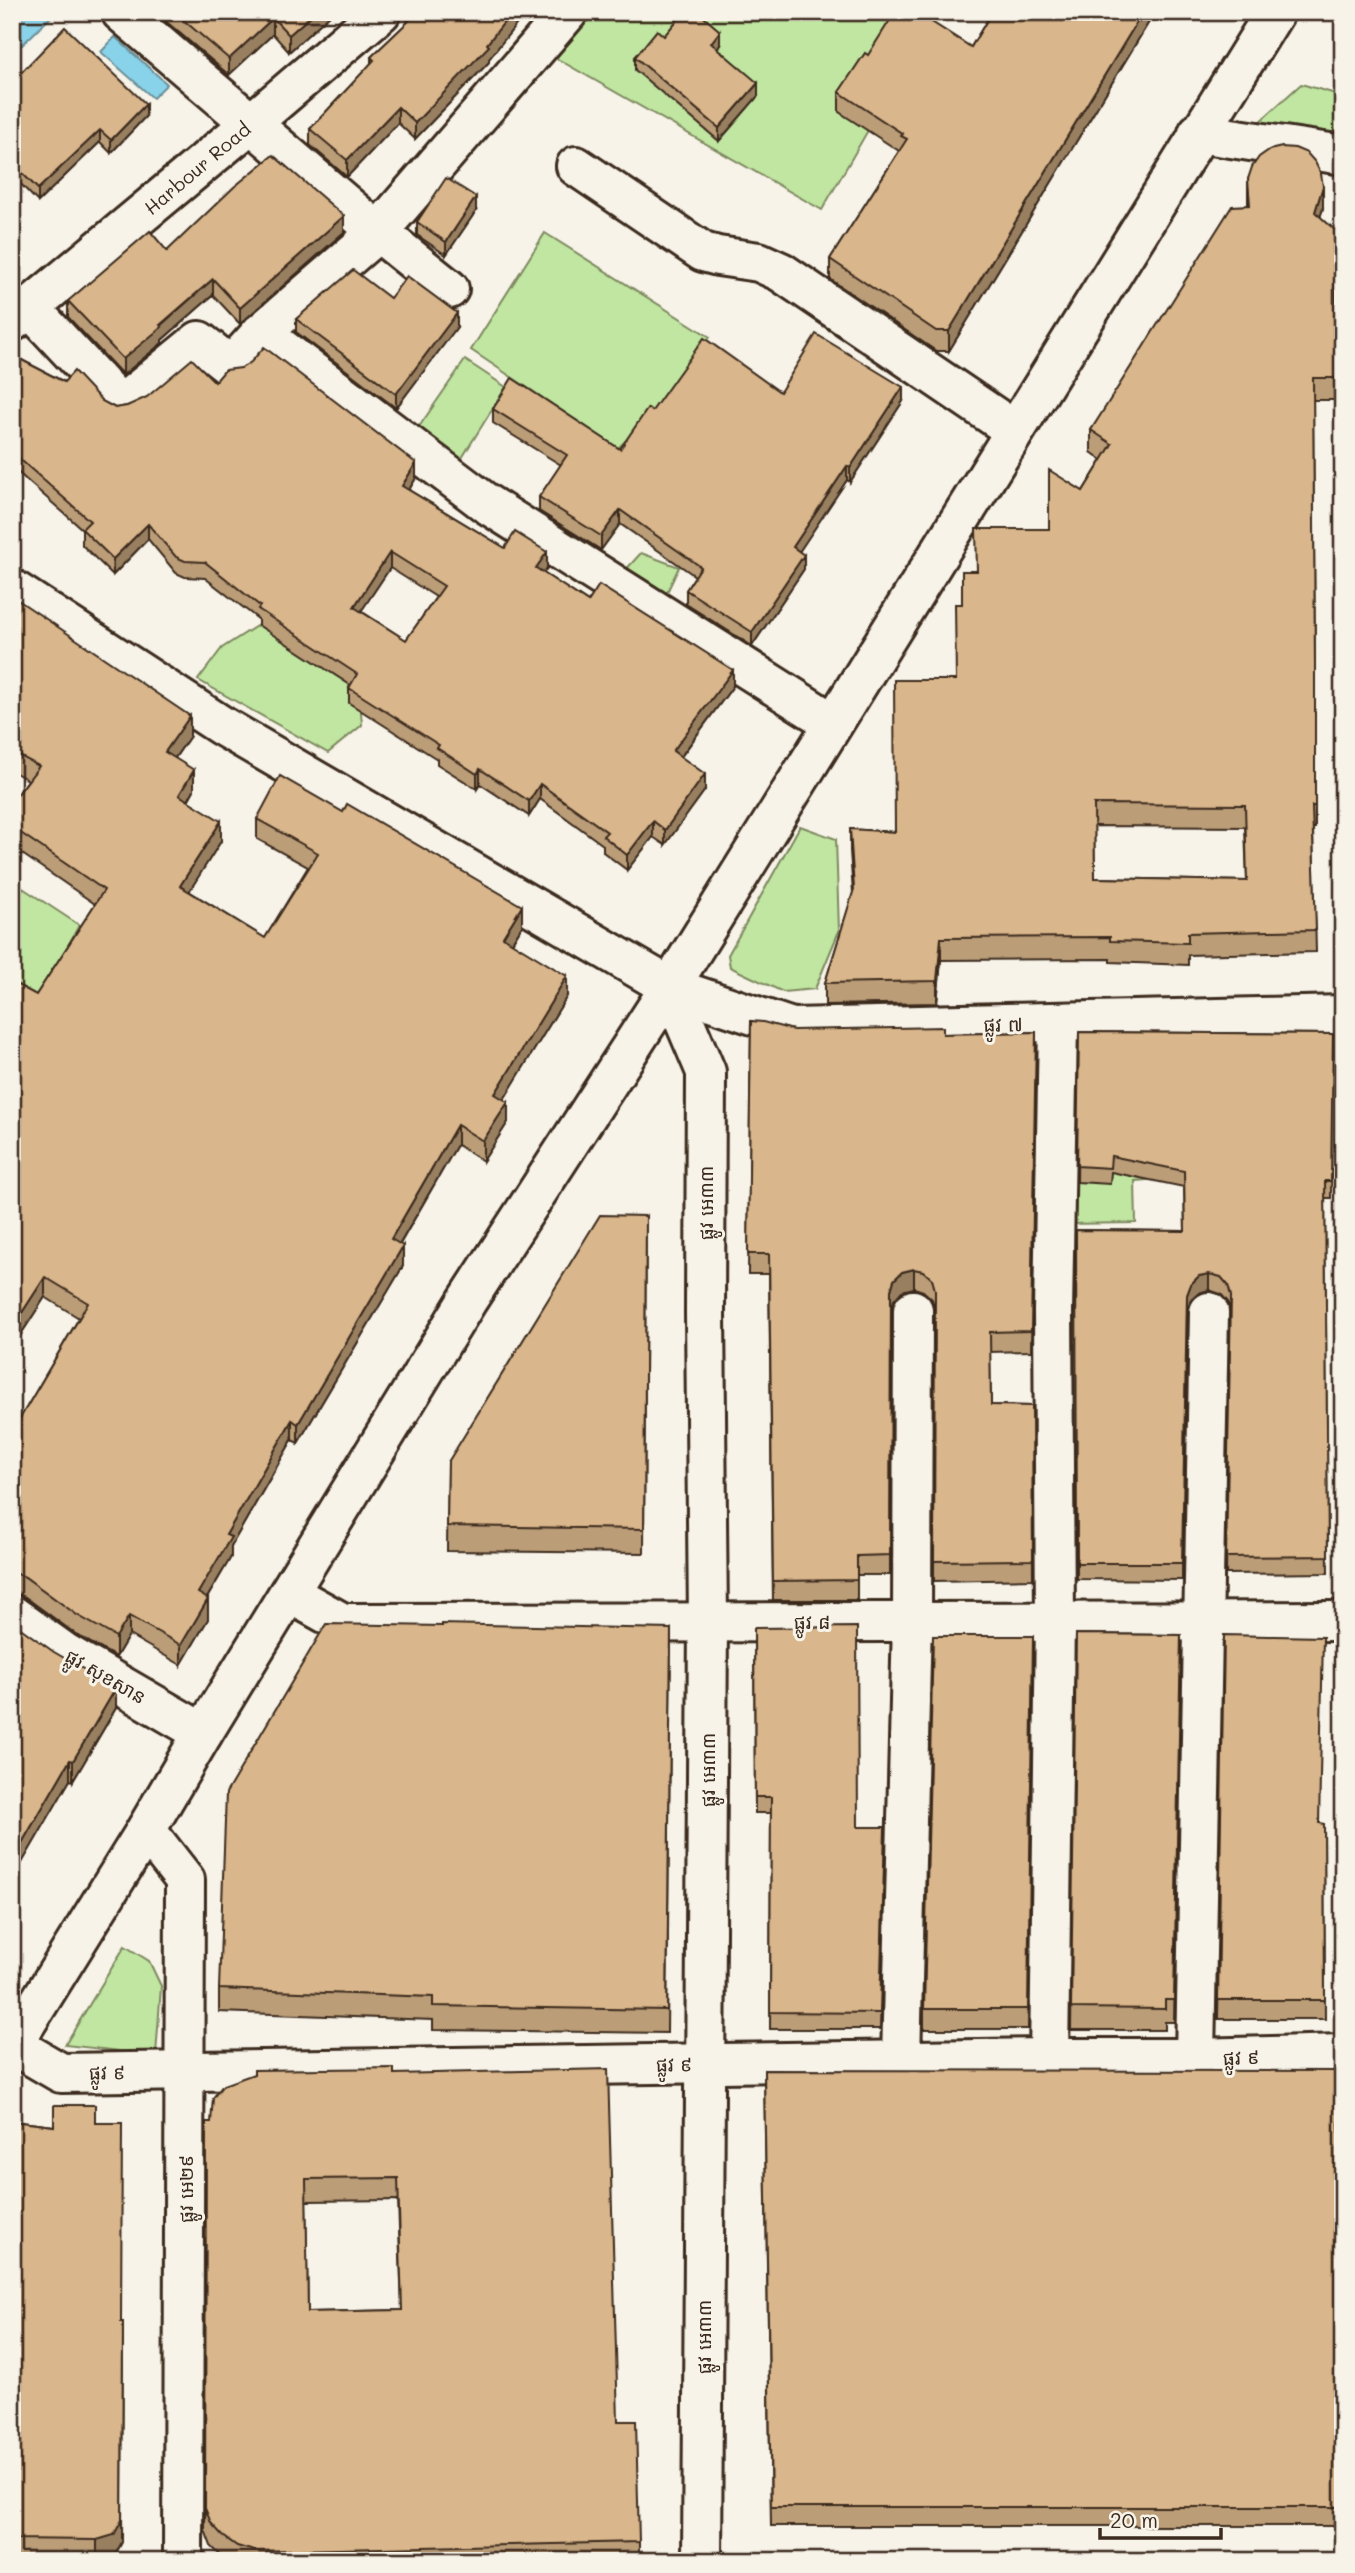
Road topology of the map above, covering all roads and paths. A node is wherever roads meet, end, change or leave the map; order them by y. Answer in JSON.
{"nodes":[{"id":1,"x":121,"y":12,"type":"edge"},
{"id":2,"x":380,"y":12,"type":"edge"},
{"id":3,"x":568,"y":12,"type":"edge"},
{"id":4,"x":1275,"y":12,"type":"edge"},
{"id":5,"x":250,"y":124,"type":"junction"},
{"id":6,"x":1198,"y":133,"type":"junction"},
{"id":7,"x":1343,"y":155,"type":"edge"},
{"id":8,"x":576,"y":166,"type":"dead end"},
{"id":9,"x":378,"y":232,"type":"junction"},
{"id":10,"x":449,"y":289,"type":"dead end"},
{"id":11,"x":21,"y":314,"type":"edge"},
{"id":12,"x":261,"y":333,"type":"junction"},
{"id":13,"x":1014,"y":430,"type":"junction"},
{"id":14,"x":12,"y":589,"type":"edge"},
{"id":15,"x":833,"y":723,"type":"junction"},
{"id":16,"x":670,"y":987,"type":"junction"},
{"id":17,"x":1343,"y":1015,"type":"edge"},
{"id":18,"x":1058,"y":1024,"type":"junction"},
{"id":19,"x":913,"y":1310,"type":"dead end"},
{"id":20,"x":1209,"y":1312,"type":"dead end"},
{"id":21,"x":289,"y":1593,"type":"junction"},
{"id":22,"x":12,"y":1615,"type":"edge"},
{"id":23,"x":708,"y":1621,"type":"junction"},
{"id":24,"x":912,"y":1621,"type":"junction"},
{"id":25,"x":1055,"y":1621,"type":"junction"},
{"id":26,"x":1203,"y":1621,"type":"junction"},
{"id":27,"x":1343,"y":1621,"type":"edge"},
{"id":28,"x":203,"y":1733,"type":"junction"},
{"id":29,"x":146,"y":1830,"type":"junction"},
{"id":30,"x":13,"y":2046,"type":"edge"},
{"id":31,"x":1343,"y":2054,"type":"edge"},
{"id":32,"x":1049,"y":2058,"type":"junction"},
{"id":33,"x":1195,"y":2058,"type":"junction"},
{"id":34,"x":901,"y":2060,"type":"junction"},
{"id":35,"x":705,"y":2063,"type":"junction"},
{"id":36,"x":185,"y":2071,"type":"junction"},
{"id":37,"x":183,"y":2561,"type":"edge"},
{"id":38,"x":702,"y":2561,"type":"edge"}],
"edges":[{"from":1,"to":5,"type":"street"},
{"from":2,"to":5,"type":"street","name":"Harbour Road"},
{"from":3,"to":9,"type":"street"},
{"from":4,"to":6,"type":"street"},
{"from":5,"to":9,"type":"street"},
{"from":5,"to":11,"type":"street","name":"Harbour Road"},
{"from":6,"to":7,"type":"street"},
{"from":6,"to":13,"type":"street"},
{"from":8,"to":13,"type":"street"},
{"from":9,"to":10,"type":"street"},
{"from":9,"to":12,"type":"street"},
{"from":11,"to":12,"type":"street"},
{"from":12,"to":15,"type":"street"},
{"from":13,"to":15,"type":"street"},
{"from":14,"to":16,"type":"street","name":"ផ្លូវ ៧"},
{"from":15,"to":16,"type":"street"},
{"from":16,"to":18,"type":"street","name":"ផ្លូវ ៧"},
{"from":16,"to":21,"type":"street"},
{"from":16,"to":23,"type":"street","name":"ផ្លូវ អេ៣៣"},
{"from":17,"to":18,"type":"street","name":"ផ្លូវ ៧"},
{"from":18,"to":25,"type":"street"},
{"from":19,"to":24,"type":"street"},
{"from":20,"to":26,"type":"street"},
{"from":21,"to":23,"type":"street","name":"ផ្លូវ ៨"},
{"from":21,"to":28,"type":"street"},
{"from":22,"to":28,"type":"street","name":"ផ្លូវ សុខសាន"},
{"from":23,"to":24,"type":"street","name":"ផ្លូវ ៨"},
{"from":23,"to":35,"type":"street","name":"ផ្លូវ អេ៣៣"},
{"from":24,"to":25,"type":"street","name":"ផ្លូវ ៨"},
{"from":24,"to":34,"type":"street"},
{"from":25,"to":26,"type":"street","name":"ផ្លូវ ៨"},
{"from":25,"to":32,"type":"street"},
{"from":26,"to":27,"type":"street","name":"ផ្លូវ ៨"},
{"from":26,"to":33,"type":"street"},
{"from":28,"to":29,"type":"street"},
{"from":29,"to":30,"type":"street"},
{"from":29,"to":36,"type":"street","name":"ផ្លូវ អេ២៩"},
{"from":30,"to":36,"type":"street","name":"ផ្លូវ ៩"},
{"from":31,"to":33,"type":"street","name":"ផ្លូវ ៩"},
{"from":32,"to":33,"type":"street","name":"ផ្លូវ ៩"},
{"from":32,"to":34,"type":"street","name":"ផ្លូវ ៩"},
{"from":34,"to":35,"type":"street","name":"ផ្លូវ ៩"},
{"from":35,"to":36,"type":"street","name":"ផ្លូវ ៩"},
{"from":35,"to":38,"type":"street","name":"ផ្លូវ អេ៣៣"},
{"from":36,"to":37,"type":"street","name":"ផ្លូវ អេ២៩"}]}
